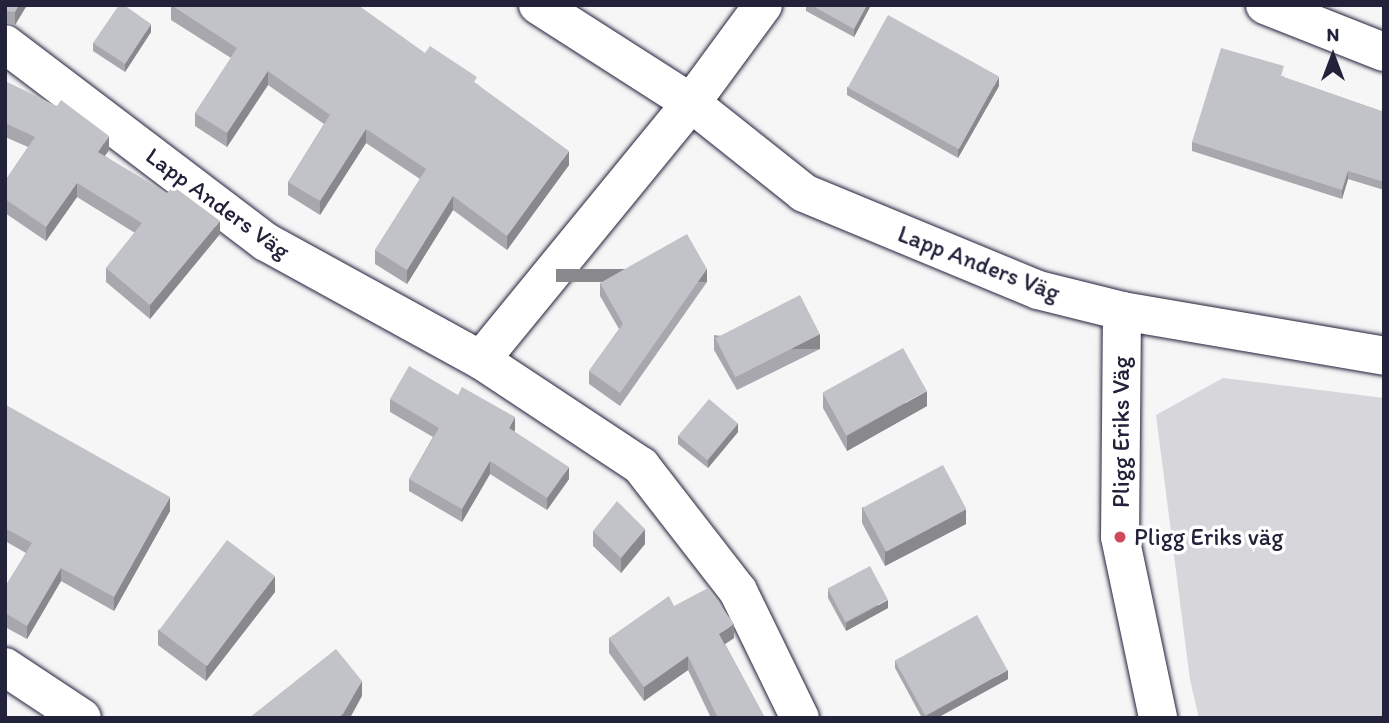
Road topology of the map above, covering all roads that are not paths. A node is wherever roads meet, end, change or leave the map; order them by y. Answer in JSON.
{"nodes":[{"id":1,"x":538,"y":5,"type":"edge"},
{"id":2,"x":763,"y":5,"type":"edge"},
{"id":3,"x":1265,"y":5,"type":"edge"},
{"id":4,"x":5,"y":44,"type":"edge"},
{"id":5,"x":1384,"y":52,"type":"edge"},
{"id":6,"x":691,"y":103,"type":"junction"},
{"id":7,"x":1122,"y":311,"type":"junction"},
{"id":8,"x":1384,"y":356,"type":"edge"},
{"id":9,"x":481,"y":360,"type":"junction"},
{"id":10,"x":5,"y":667,"type":"edge"},
{"id":11,"x":82,"y":718,"type":"edge"},
{"id":12,"x":800,"y":718,"type":"edge"},
{"id":13,"x":1158,"y":718,"type":"edge"}],
"edges":[{"from":1,"to":6,"type":"street","name":"Lapp Anders Väg"},
{"from":2,"to":6,"type":"street"},
{"from":3,"to":5,"type":"street"},
{"from":4,"to":9,"type":"street","name":"Lapp Anders Väg"},
{"from":6,"to":7,"type":"street","name":"Lapp Anders Väg"},
{"from":6,"to":9,"type":"street"},
{"from":7,"to":8,"type":"street","name":"Lapp Anders Väg"},
{"from":7,"to":13,"type":"street","name":"Pligg Eriks Väg"},
{"from":9,"to":12,"type":"street","name":"Lapp Anders Väg"},
{"from":10,"to":11,"type":"street"}]}
